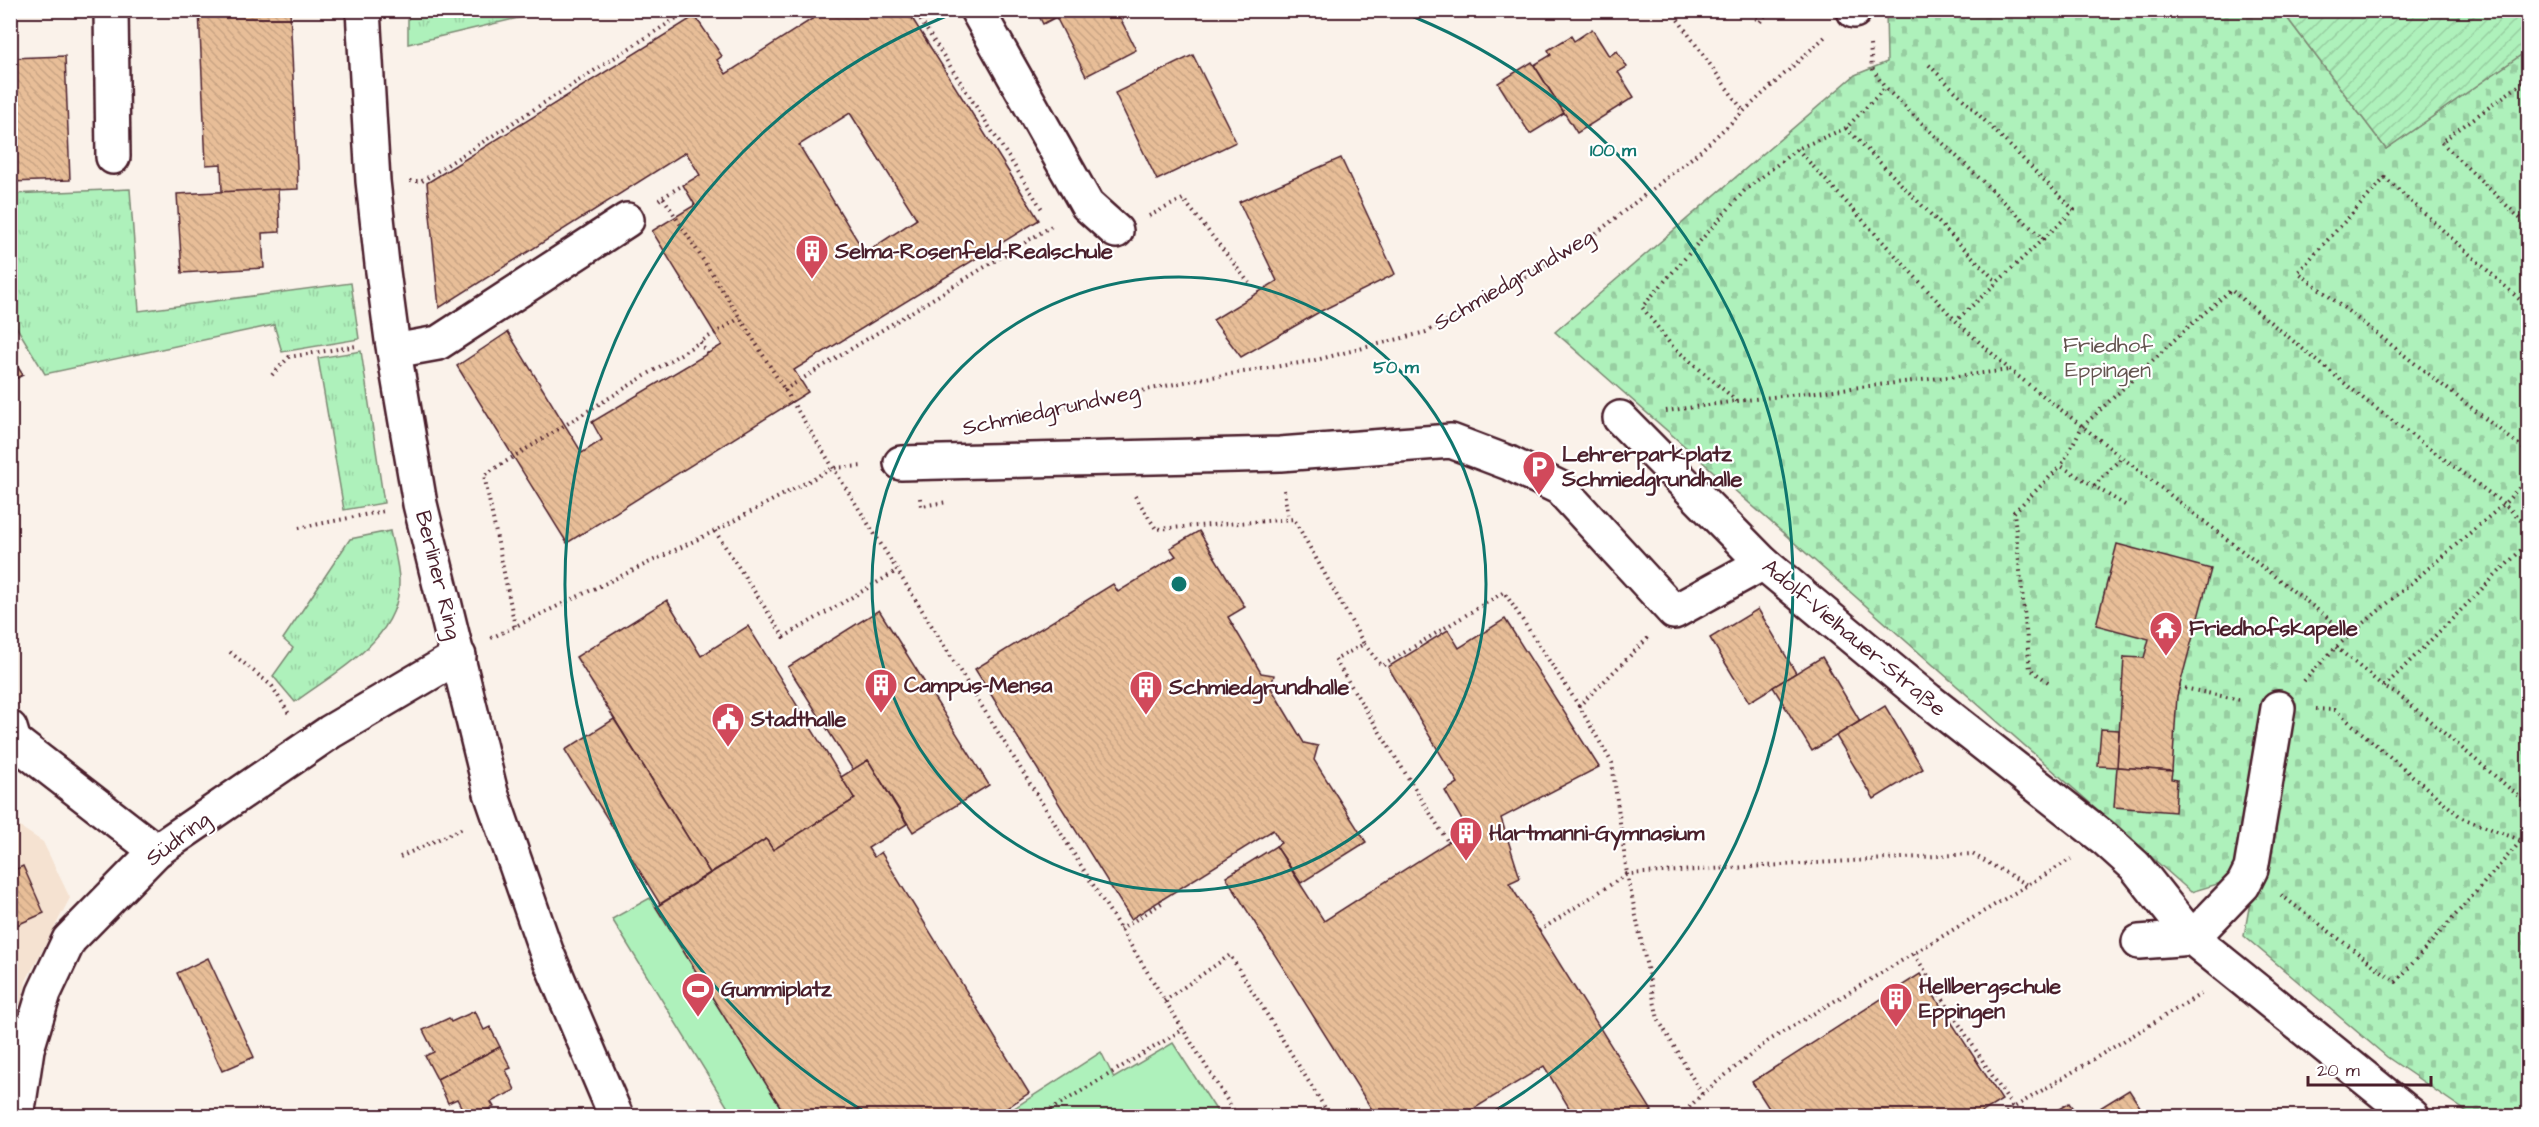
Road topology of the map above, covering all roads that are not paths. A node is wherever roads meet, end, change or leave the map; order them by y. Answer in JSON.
{"nodes":[{"id":1,"x":111,"y":10,"type":"edge"},
{"id":2,"x":363,"y":10,"type":"edge"},
{"id":3,"x":978,"y":10,"type":"edge"},
{"id":4,"x":113,"y":157,"type":"dead end"},
{"id":5,"x":627,"y":220,"type":"road end"},
{"id":6,"x":1116,"y":231,"type":"road end"},
{"id":7,"x":393,"y":345,"type":"junction"},
{"id":8,"x":1620,"y":418,"type":"road end"},
{"id":9,"x":908,"y":463,"type":"road end"},
{"id":10,"x":1763,"y":563,"type":"junction"},
{"id":11,"x":459,"y":656,"type":"junction"},
{"id":12,"x":2278,"y":708,"type":"road end"},
{"id":13,"x":12,"y":737,"type":"edge"},
{"id":14,"x":156,"y":851,"type":"junction"},
{"id":15,"x":2192,"y":938,"type":"junction"},
{"id":16,"x":2139,"y":942,"type":"dead end"},
{"id":17,"x":17,"y":1116,"type":"edge"},
{"id":18,"x":616,"y":1116,"type":"edge"},
{"id":19,"x":2412,"y":1116,"type":"edge"}],
"edges":[{"from":1,"to":4,"type":"street"},
{"from":2,"to":7,"type":"street","name":"Berliner Ring"},
{"from":3,"to":6,"type":"street"},
{"from":5,"to":7,"type":"street"},
{"from":7,"to":11,"type":"street","name":"Berliner Ring"},
{"from":8,"to":10,"type":"street","name":"Adolf-Vielhauer-Straße"},
{"from":9,"to":10,"type":"street","name":"Schmiedgrundweg"},
{"from":10,"to":15,"type":"street","name":"Adolf-Vielhauer-Straße"},
{"from":11,"to":14,"type":"street","name":"Südring"},
{"from":11,"to":18,"type":"street","name":"Berliner Ring"},
{"from":12,"to":15,"type":"street"},
{"from":13,"to":14,"type":"street"},
{"from":14,"to":17,"type":"street","name":"Südring"},
{"from":15,"to":16,"type":"street"},
{"from":15,"to":19,"type":"street"}]}
